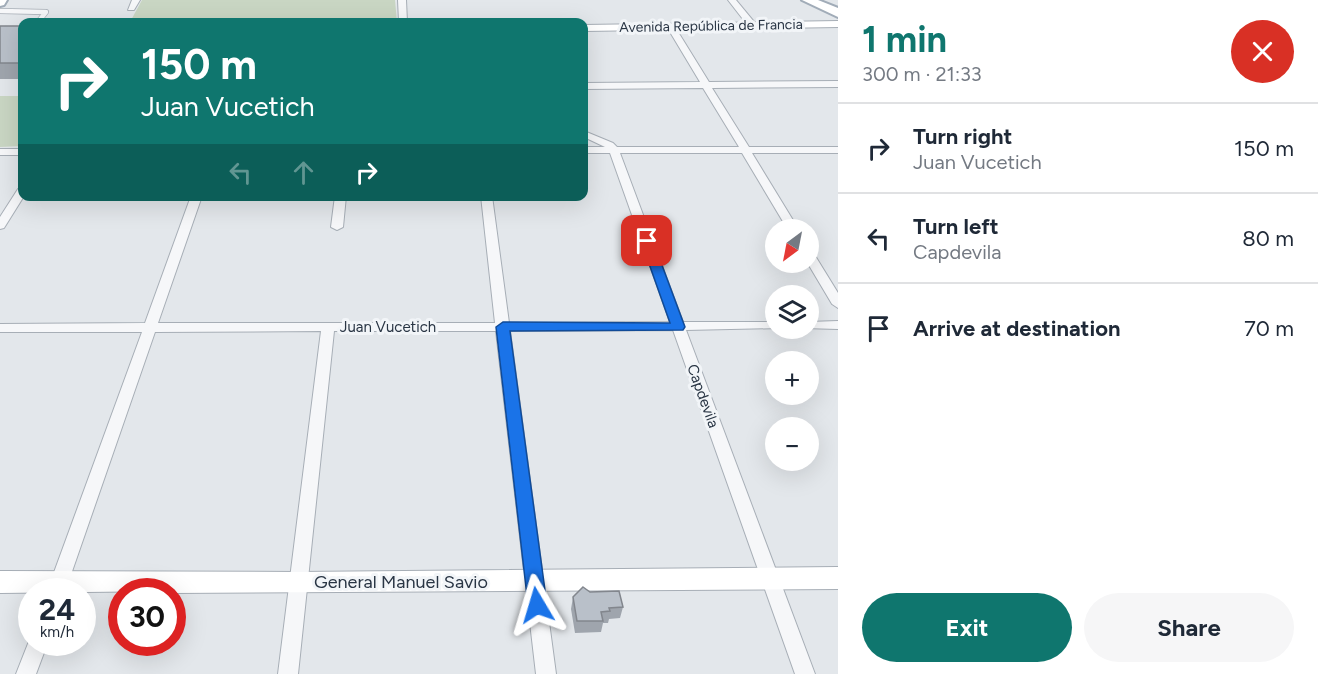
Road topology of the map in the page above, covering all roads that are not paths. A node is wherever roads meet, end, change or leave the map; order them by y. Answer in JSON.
{"nodes":[{"id":1,"x":136,"y":0,"type":"edge"},
{"id":2,"x":402,"y":0,"type":"edge"},
{"id":3,"x":732,"y":0,"type":"edge"},
{"id":4,"x":808,"y":0,"type":"edge"},
{"id":5,"x":131,"y":8,"type":"dead end"},
{"id":6,"x":0,"y":11,"type":"edge"},
{"id":7,"x":838,"y":13,"type":"edge"},
{"id":8,"x":41,"y":18,"type":"edge"},
{"id":9,"x":403,"y":18,"type":"edge"},
{"id":10,"x":838,"y":24,"type":"edge"},
{"id":11,"x":752,"y":25,"type":"junction"},
{"id":12,"x":671,"y":27,"type":"junction"},
{"id":13,"x":588,"y":28,"type":"edge"},
{"id":14,"x":838,"y":84,"type":"edge"},
{"id":15,"x":707,"y":85,"type":"junction"},
{"id":16,"x":588,"y":86,"type":"edge"},
{"id":17,"x":588,"y":136,"type":"edge"},
{"id":18,"x":588,"y":150,"type":"edge"},
{"id":19,"x":614,"y":150,"type":"junction"},
{"id":20,"x":747,"y":150,"type":"junction"},
{"id":21,"x":838,"y":150,"type":"edge"},
{"id":22,"x":0,"y":152,"type":"edge"},
{"id":23,"x":18,"y":152,"type":"edge"},
{"id":24,"x":18,"y":197,"type":"edge"},
{"id":25,"x":195,"y":201,"type":"edge"},
{"id":26,"x":340,"y":201,"type":"edge"},
{"id":27,"x":487,"y":201,"type":"edge"},
{"id":28,"x":788,"y":219,"type":"edge"},
{"id":29,"x":0,"y":226,"type":"edge"},
{"id":30,"x":337,"y":227,"type":"dead end"},
{"id":31,"x":819,"y":272,"type":"edge"},
{"id":32,"x":838,"y":304,"type":"edge"},
{"id":33,"x":838,"y":325,"type":"edge"},
{"id":34,"x":765,"y":326,"type":"edge"},
{"id":35,"x":819,"y":326,"type":"edge"},
{"id":36,"x":328,"y":327,"type":"junction"},
{"id":37,"x":503,"y":327,"type":"junction"},
{"id":38,"x":678,"y":327,"type":"junction"},
{"id":39,"x":0,"y":328,"type":"edge"},
{"id":40,"x":151,"y":328,"type":"junction"},
{"id":41,"x":61,"y":578,"type":"edge"},
{"id":42,"x":838,"y":578,"type":"edge"},
{"id":43,"x":771,"y":580,"type":"junction"},
{"id":44,"x":0,"y":582,"type":"edge"},
{"id":45,"x":534,"y":582,"type":"junction"},
{"id":46,"x":18,"y":583,"type":"edge"},
{"id":47,"x":299,"y":583,"type":"junction"},
{"id":48,"x":96,"y":586,"type":"edge"},
{"id":49,"x":33,"y":656,"type":"edge"},
{"id":50,"x":26,"y":674,"type":"edge"},
{"id":51,"x":288,"y":674,"type":"edge"},
{"id":52,"x":546,"y":674,"type":"edge"},
{"id":53,"x":805,"y":674,"type":"edge"}],
"edges":[{"from":1,"to":5,"type":"street"},
{"from":2,"to":9,"type":"street"},
{"from":3,"to":11,"type":"street"},
{"from":4,"to":7,"type":"main road"},
{"from":6,"to":8,"type":"lane"},
{"from":10,"to":11,"type":"main road","name":"Avenida República de Francia"},
{"from":11,"to":12,"type":"main road","name":"Avenida República de Francia"},
{"from":12,"to":13,"type":"main road","name":"Avenida República de Francia"},
{"from":12,"to":15,"type":"street"},
{"from":14,"to":15,"type":"street"},
{"from":15,"to":16,"type":"street"},
{"from":15,"to":20,"type":"street"},
{"from":17,"to":19,"type":"street"},
{"from":18,"to":19,"type":"street"},
{"from":19,"to":20,"type":"street"},
{"from":19,"to":38,"type":"street","name":"Capdevila"},
{"from":20,"to":21,"type":"street"},
{"from":20,"to":28,"type":"street"},
{"from":22,"to":23,"type":"street"},
{"from":24,"to":29,"type":"street"},
{"from":25,"to":40,"type":"street"},
{"from":26,"to":30,"type":"street"},
{"from":27,"to":37,"type":"street"},
{"from":31,"to":32,"type":"street"},
{"from":33,"to":35,"type":"street"},
{"from":34,"to":38,"type":"street","name":"Juan Vucetich"},
{"from":36,"to":37,"type":"street","name":"Juan Vucetich"},
{"from":36,"to":40,"type":"street","name":"Juan Vucetich"},
{"from":36,"to":47,"type":"street"},
{"from":37,"to":38,"type":"street","name":"Juan Vucetich"},
{"from":37,"to":45,"type":"street"},
{"from":38,"to":43,"type":"street","name":"Capdevila"},
{"from":39,"to":40,"type":"street","name":"Juan Vucetich"},
{"from":40,"to":41,"type":"street"},
{"from":42,"to":43,"type":"main road","name":"General Manuel Savio"},
{"from":43,"to":45,"type":"main road","name":"General Manuel Savio"},
{"from":43,"to":53,"type":"street","name":"Capdevila"},
{"from":44,"to":46,"type":"main road","name":"General Manuel Savio"},
{"from":45,"to":47,"type":"main road","name":"General Manuel Savio"},
{"from":45,"to":52,"type":"street"},
{"from":47,"to":48,"type":"main road","name":"General Manuel Savio"},
{"from":47,"to":51,"type":"street"},
{"from":49,"to":50,"type":"street"}]}
